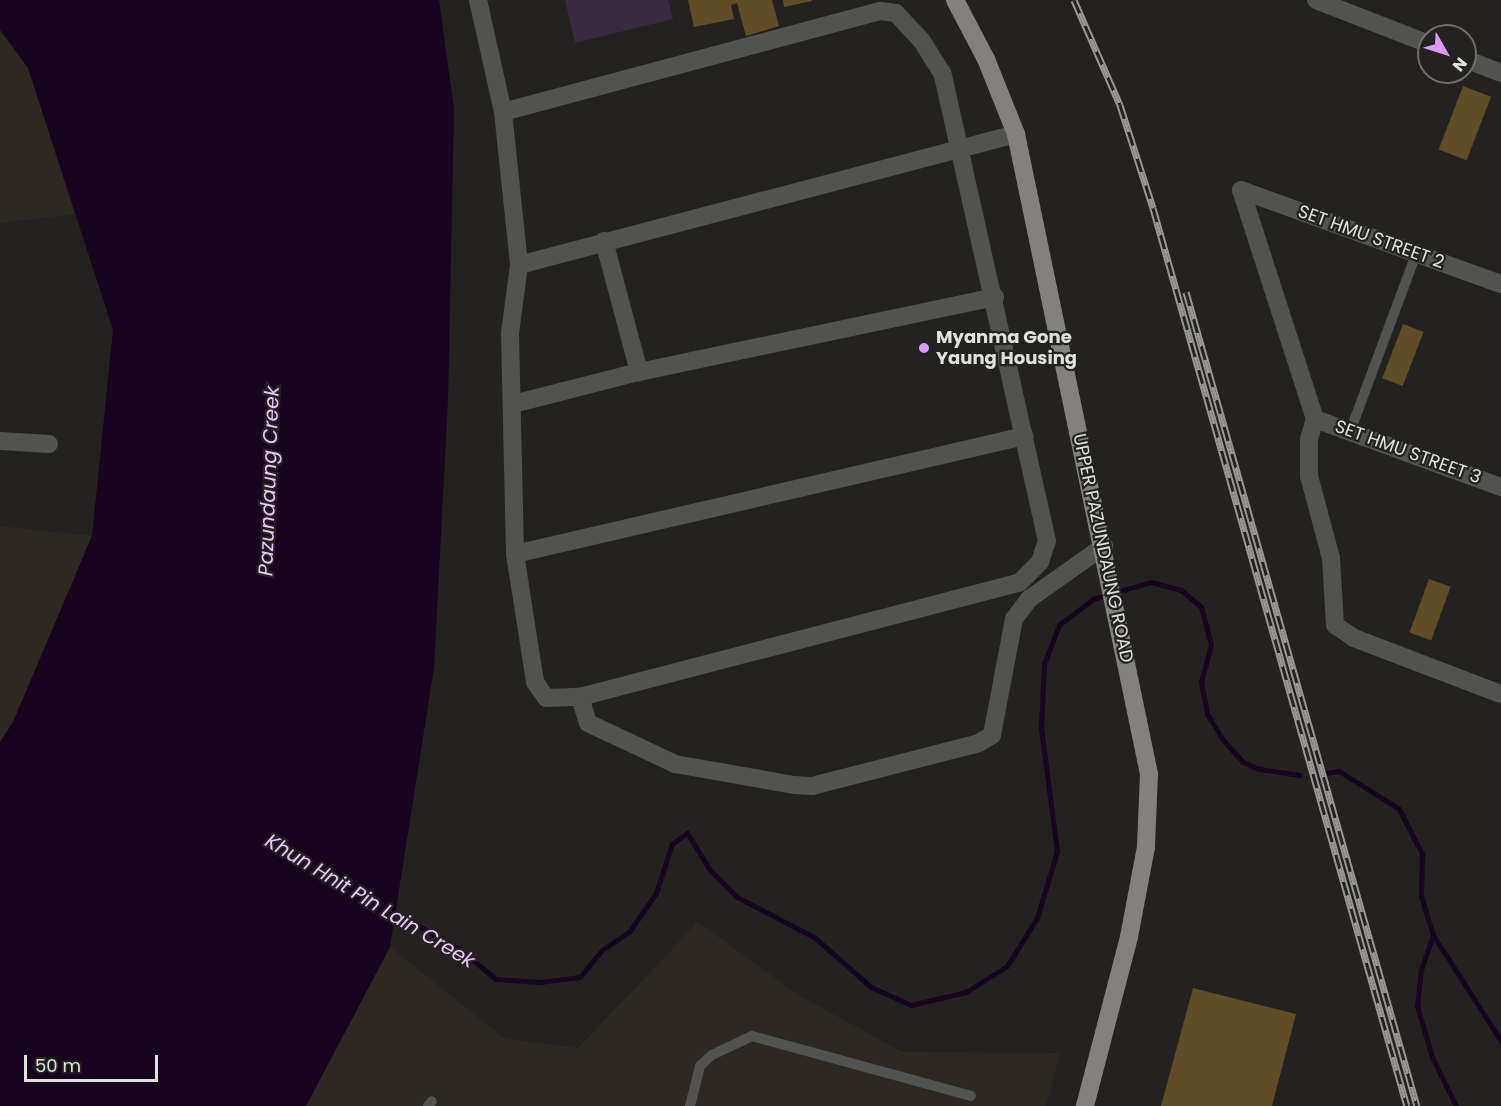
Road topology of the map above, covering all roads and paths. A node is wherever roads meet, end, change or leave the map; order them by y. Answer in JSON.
{"nodes":[{"id":1,"x":478,"y":0,"type":"edge"},
{"id":2,"x":955,"y":0,"type":"edge"},
{"id":3,"x":1316,"y":0,"type":"edge"},
{"id":4,"x":1417,"y":39,"type":"edge"},
{"id":5,"x":1477,"y":63,"type":"edge"},
{"id":6,"x":1501,"y":73,"type":"edge"},
{"id":7,"x":503,"y":112,"type":"junction"},
{"id":8,"x":1016,"y":134,"type":"junction"},
{"id":9,"x":960,"y":150,"type":"junction"},
{"id":10,"x":604,"y":241,"type":"junction"},
{"id":11,"x":1416,"y":254,"type":"junction"},
{"id":12,"x":519,"y":265,"type":"junction"},
{"id":13,"x":1501,"y":284,"type":"edge"},
{"id":14,"x":995,"y":297,"type":"junction"},
{"id":15,"x":639,"y":372,"type":"junction"},
{"id":16,"x":513,"y":404,"type":"junction"},
{"id":17,"x":1316,"y":419,"type":"junction"},
{"id":18,"x":1352,"y":429,"type":"junction"},
{"id":19,"x":1025,"y":436,"type":"junction"},
{"id":20,"x":0,"y":441,"type":"edge"},
{"id":21,"x":49,"y":444,"type":"dead end"},
{"id":22,"x":1501,"y":487,"type":"edge"},
{"id":23,"x":1104,"y":546,"type":"junction"},
{"id":24,"x":515,"y":554,"type":"junction"},
{"id":25,"x":1501,"y":694,"type":"edge"},
{"id":26,"x":580,"y":697,"type":"junction"},
{"id":27,"x":971,"y":1096,"type":"dead end"},
{"id":28,"x":690,"y":1106,"type":"edge"},
{"id":29,"x":1085,"y":1106,"type":"edge"}],
"edges":[{"from":1,"to":7,"type":"street"},
{"from":2,"to":8,"type":"main road","name":"UPPER PAZUNDAUNG ROAD"},
{"from":3,"to":4,"type":"street"},
{"from":5,"to":6,"type":"street"},
{"from":7,"to":9,"type":"street"},
{"from":7,"to":12,"type":"street"},
{"from":8,"to":9,"type":"street"},
{"from":8,"to":23,"type":"main road","name":"UPPER PAZUNDAUNG ROAD"},
{"from":9,"to":10,"type":"street"},
{"from":9,"to":14,"type":"street"},
{"from":10,"to":12,"type":"street"},
{"from":10,"to":15,"type":"street"},
{"from":11,"to":13,"type":"street","name":"SET HMU STREET 2"},
{"from":11,"to":17,"type":"street","name":"SET HMU STREET 2"},
{"from":11,"to":18,"type":"lane"},
{"from":12,"to":16,"type":"street"},
{"from":14,"to":15,"type":"street"},
{"from":14,"to":19,"type":"street"},
{"from":15,"to":16,"type":"street"},
{"from":16,"to":24,"type":"street"},
{"from":17,"to":18,"type":"street","name":"SET HMU STREET 3"},
{"from":17,"to":25,"type":"street"},
{"from":18,"to":22,"type":"street","name":"SET HMU STREET 3"},
{"from":19,"to":24,"type":"street"},
{"from":19,"to":26,"type":"street"},
{"from":20,"to":21,"type":"street"},
{"from":23,"to":26,"type":"street"},
{"from":23,"to":29,"type":"main road","name":"UPPER PAZUNDAUNG ROAD"},
{"from":24,"to":26,"type":"street"},
{"from":27,"to":28,"type":"lane"}]}
